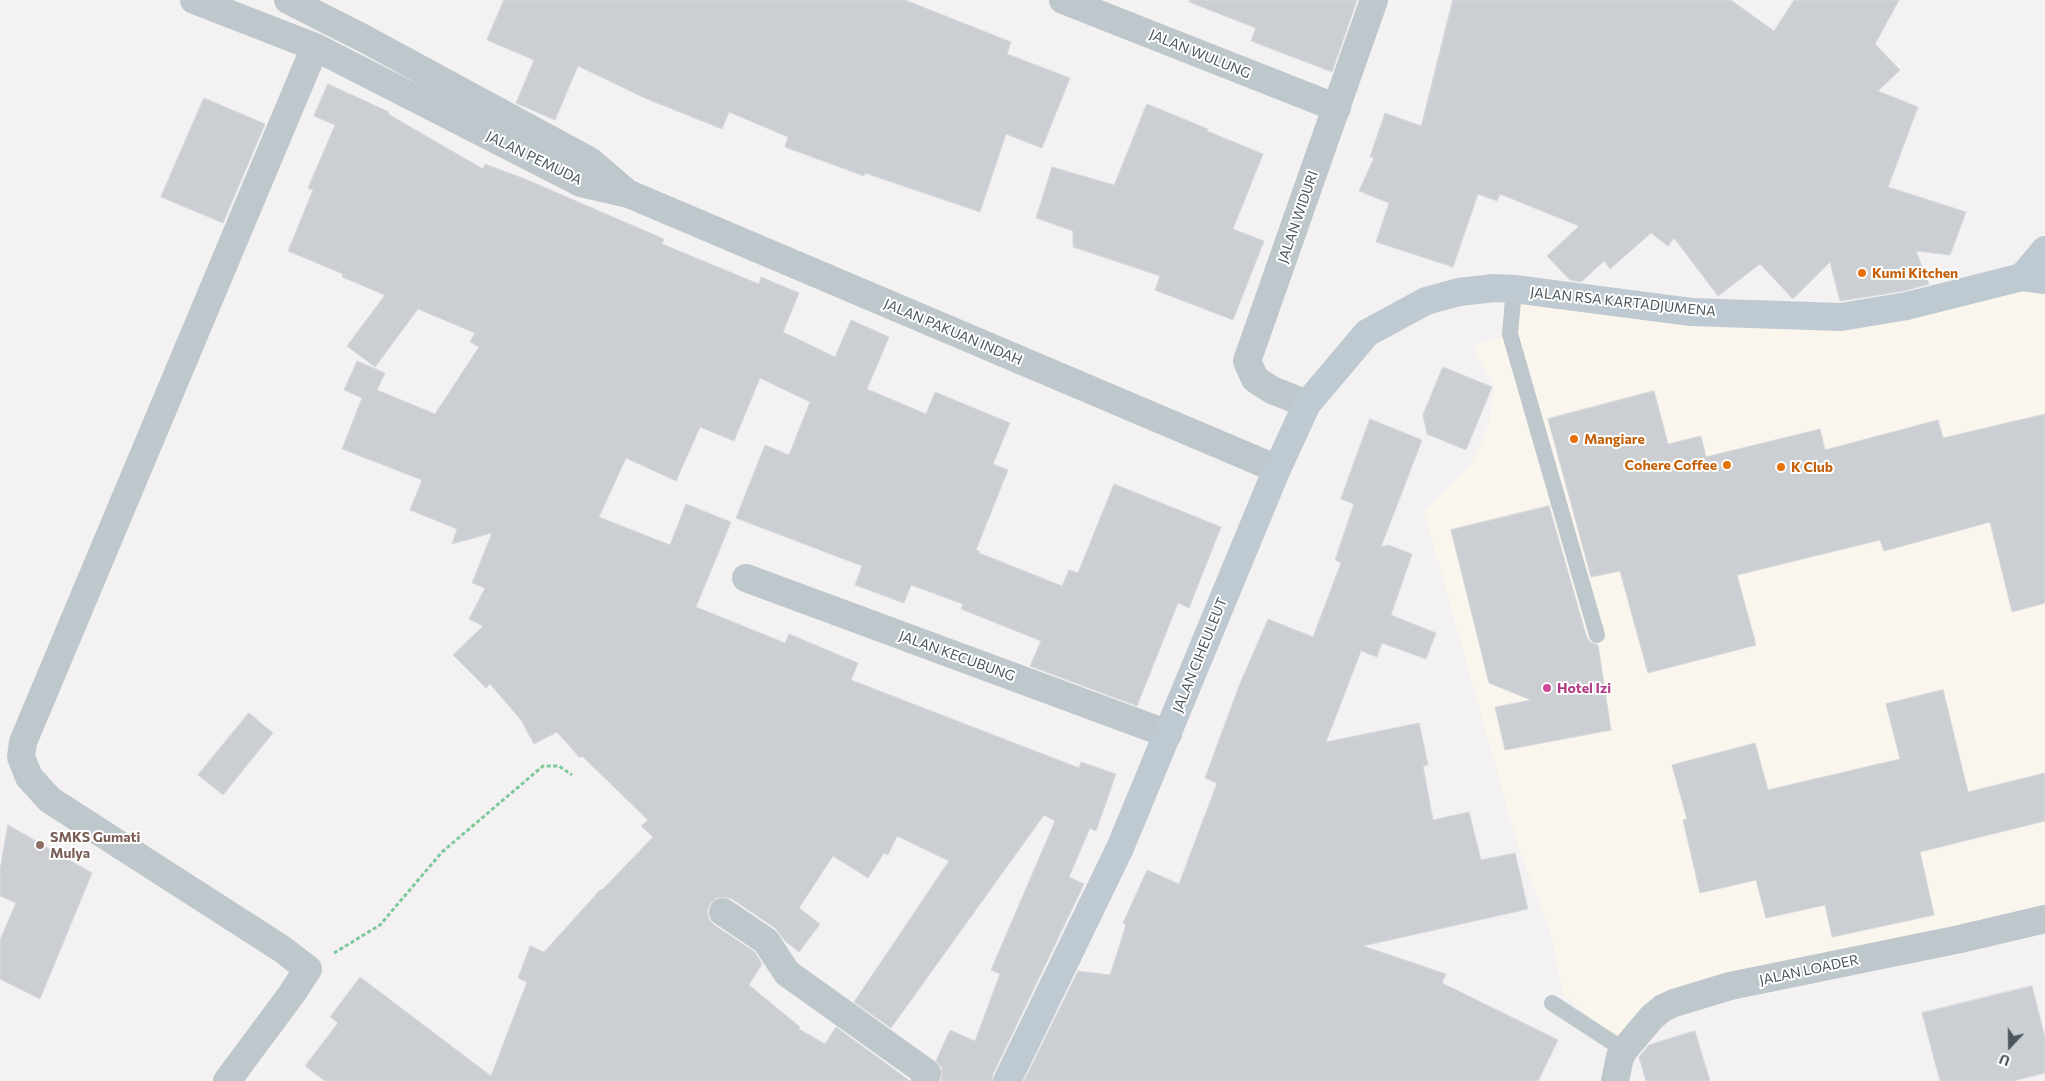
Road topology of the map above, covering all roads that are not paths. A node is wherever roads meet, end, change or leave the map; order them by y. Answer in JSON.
{"nodes":[{"id":1,"x":194,"y":0,"type":"edge"},
{"id":2,"x":288,"y":0,"type":"edge"},
{"id":3,"x":1063,"y":0,"type":"edge"},
{"id":4,"x":1374,"y":0,"type":"edge"},
{"id":5,"x":1094,"y":6,"type":"edge"},
{"id":6,"x":315,"y":47,"type":"junction"},
{"id":7,"x":1337,"y":108,"type":"junction"},
{"id":8,"x":629,"y":194,"type":"junction"},
{"id":9,"x":2045,"y":250,"type":"edge"},
{"id":10,"x":2033,"y":278,"type":"edge"},
{"id":11,"x":1504,"y":289,"type":"junction"},
{"id":12,"x":1459,"y":292,"type":"joint"},
{"id":13,"x":1307,"y":404,"type":"junction"},
{"id":14,"x":1277,"y":469,"type":"junction"},
{"id":15,"x":746,"y":578,"type":"dead end"},
{"id":16,"x":1596,"y":635,"type":"dead end"},
{"id":17,"x":1168,"y":734,"type":"junction"},
{"id":18,"x":723,"y":912,"type":"dead end"},
{"id":19,"x":2045,"y":918,"type":"edge"},
{"id":20,"x":1552,"y":1003,"type":"dead end"},
{"id":21,"x":1620,"y":1062,"type":"edge"},
{"id":22,"x":227,"y":1081,"type":"edge"},
{"id":23,"x":926,"y":1081,"type":"edge"},
{"id":24,"x":1007,"y":1081,"type":"edge"}],
"edges":[{"from":1,"to":6,"type":"street","name":"JALAN PEMUDA"},
{"from":2,"to":8,"type":"street","name":"JALAN PEMUDA"},
{"from":3,"to":5,"type":"street","name":"JALAN WULUNG"},
{"from":4,"to":7,"type":"street","name":"JALAN WIDURI"},
{"from":5,"to":7,"type":"street","name":"JALAN WULUNG"},
{"from":6,"to":8,"type":"street","name":"JALAN PEMUDA"},
{"from":6,"to":22,"type":"street"},
{"from":7,"to":13,"type":"street","name":"JALAN WIDURI"},
{"from":8,"to":14,"type":"street","name":"JALAN PAKUAN INDAH"},
{"from":9,"to":10,"type":"street","name":"JALAN RSA KARTADJUMENA"},
{"from":10,"to":11,"type":"street","name":"JALAN RSA KARTADJUMENA"},
{"from":11,"to":12,"type":"street","name":"JALAN RSA KARTADJUMENA"},
{"from":11,"to":16,"type":"lane"},
{"from":12,"to":13,"type":"street","name":"JALAN CIHEULEUT"},
{"from":13,"to":14,"type":"street","name":"JALAN CIHEULEUT"},
{"from":14,"to":17,"type":"street","name":"JALAN CIHEULEUT"},
{"from":15,"to":17,"type":"street","name":"JALAN KECUBUNG"},
{"from":17,"to":24,"type":"street","name":"JALAN CIHEULEUT"},
{"from":18,"to":23,"type":"street"},
{"from":19,"to":21,"type":"street","name":"JALAN LOADER"},
{"from":20,"to":21,"type":"lane"}]}
